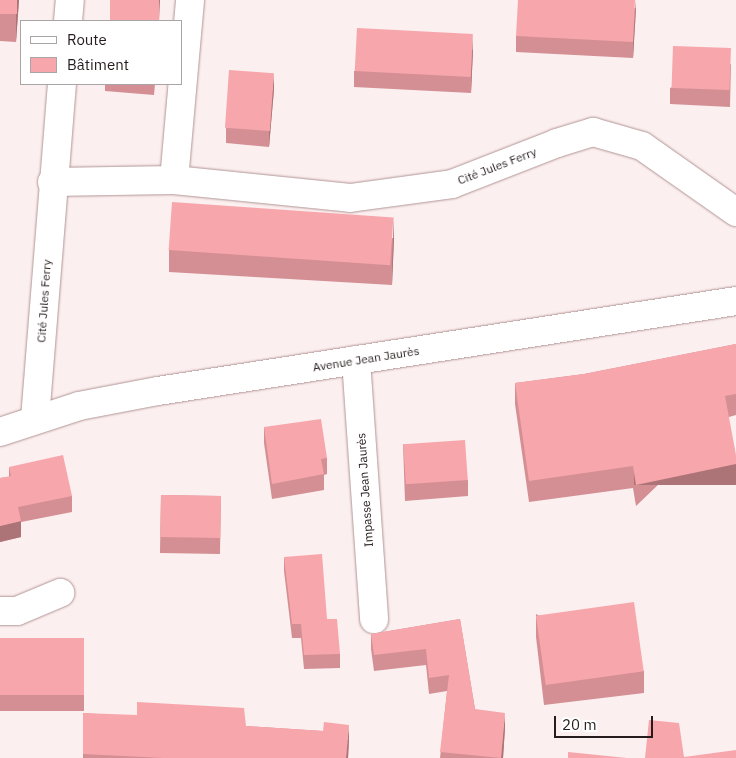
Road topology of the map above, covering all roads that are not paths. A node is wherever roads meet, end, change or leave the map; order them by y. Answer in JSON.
{"nodes":[{"id":1,"x":70,"y":0,"type":"edge"},
{"id":2,"x":190,"y":0,"type":"edge"},
{"id":3,"x":68,"y":20,"type":"edge"},
{"id":4,"x":62,"y":85,"type":"edge"},
{"id":5,"x":174,"y":180,"type":"junction"},
{"id":6,"x":52,"y":182,"type":"junction"},
{"id":7,"x":736,"y":212,"type":"edge"},
{"id":8,"x":736,"y":301,"type":"edge"},
{"id":9,"x":356,"y":360,"type":"junction"},
{"id":10,"x":35,"y":419,"type":"junction"},
{"id":11,"x":0,"y":432,"type":"edge"},
{"id":12,"x":60,"y":593,"type":"dead end"},
{"id":13,"x":0,"y":611,"type":"edge"},
{"id":14,"x":374,"y":619,"type":"dead end"}],
"edges":[{"from":1,"to":3,"type":"street"},
{"from":2,"to":5,"type":"street"},
{"from":4,"to":6,"type":"street","name":"Cité Jules Ferry"},
{"from":5,"to":6,"type":"street","name":"Cité Jules Ferry"},
{"from":5,"to":7,"type":"street","name":"Cité Jules Ferry"},
{"from":6,"to":10,"type":"street","name":"Cité Jules Ferry"},
{"from":8,"to":9,"type":"street","name":"Avenue Jean Jaurès"},
{"from":9,"to":10,"type":"street","name":"Avenue Jean Jaurès"},
{"from":9,"to":14,"type":"street","name":"Impasse Jean Jaurès"},
{"from":10,"to":11,"type":"street","name":"Avenue Jean Jaurès"},
{"from":12,"to":13,"type":"street"}]}
